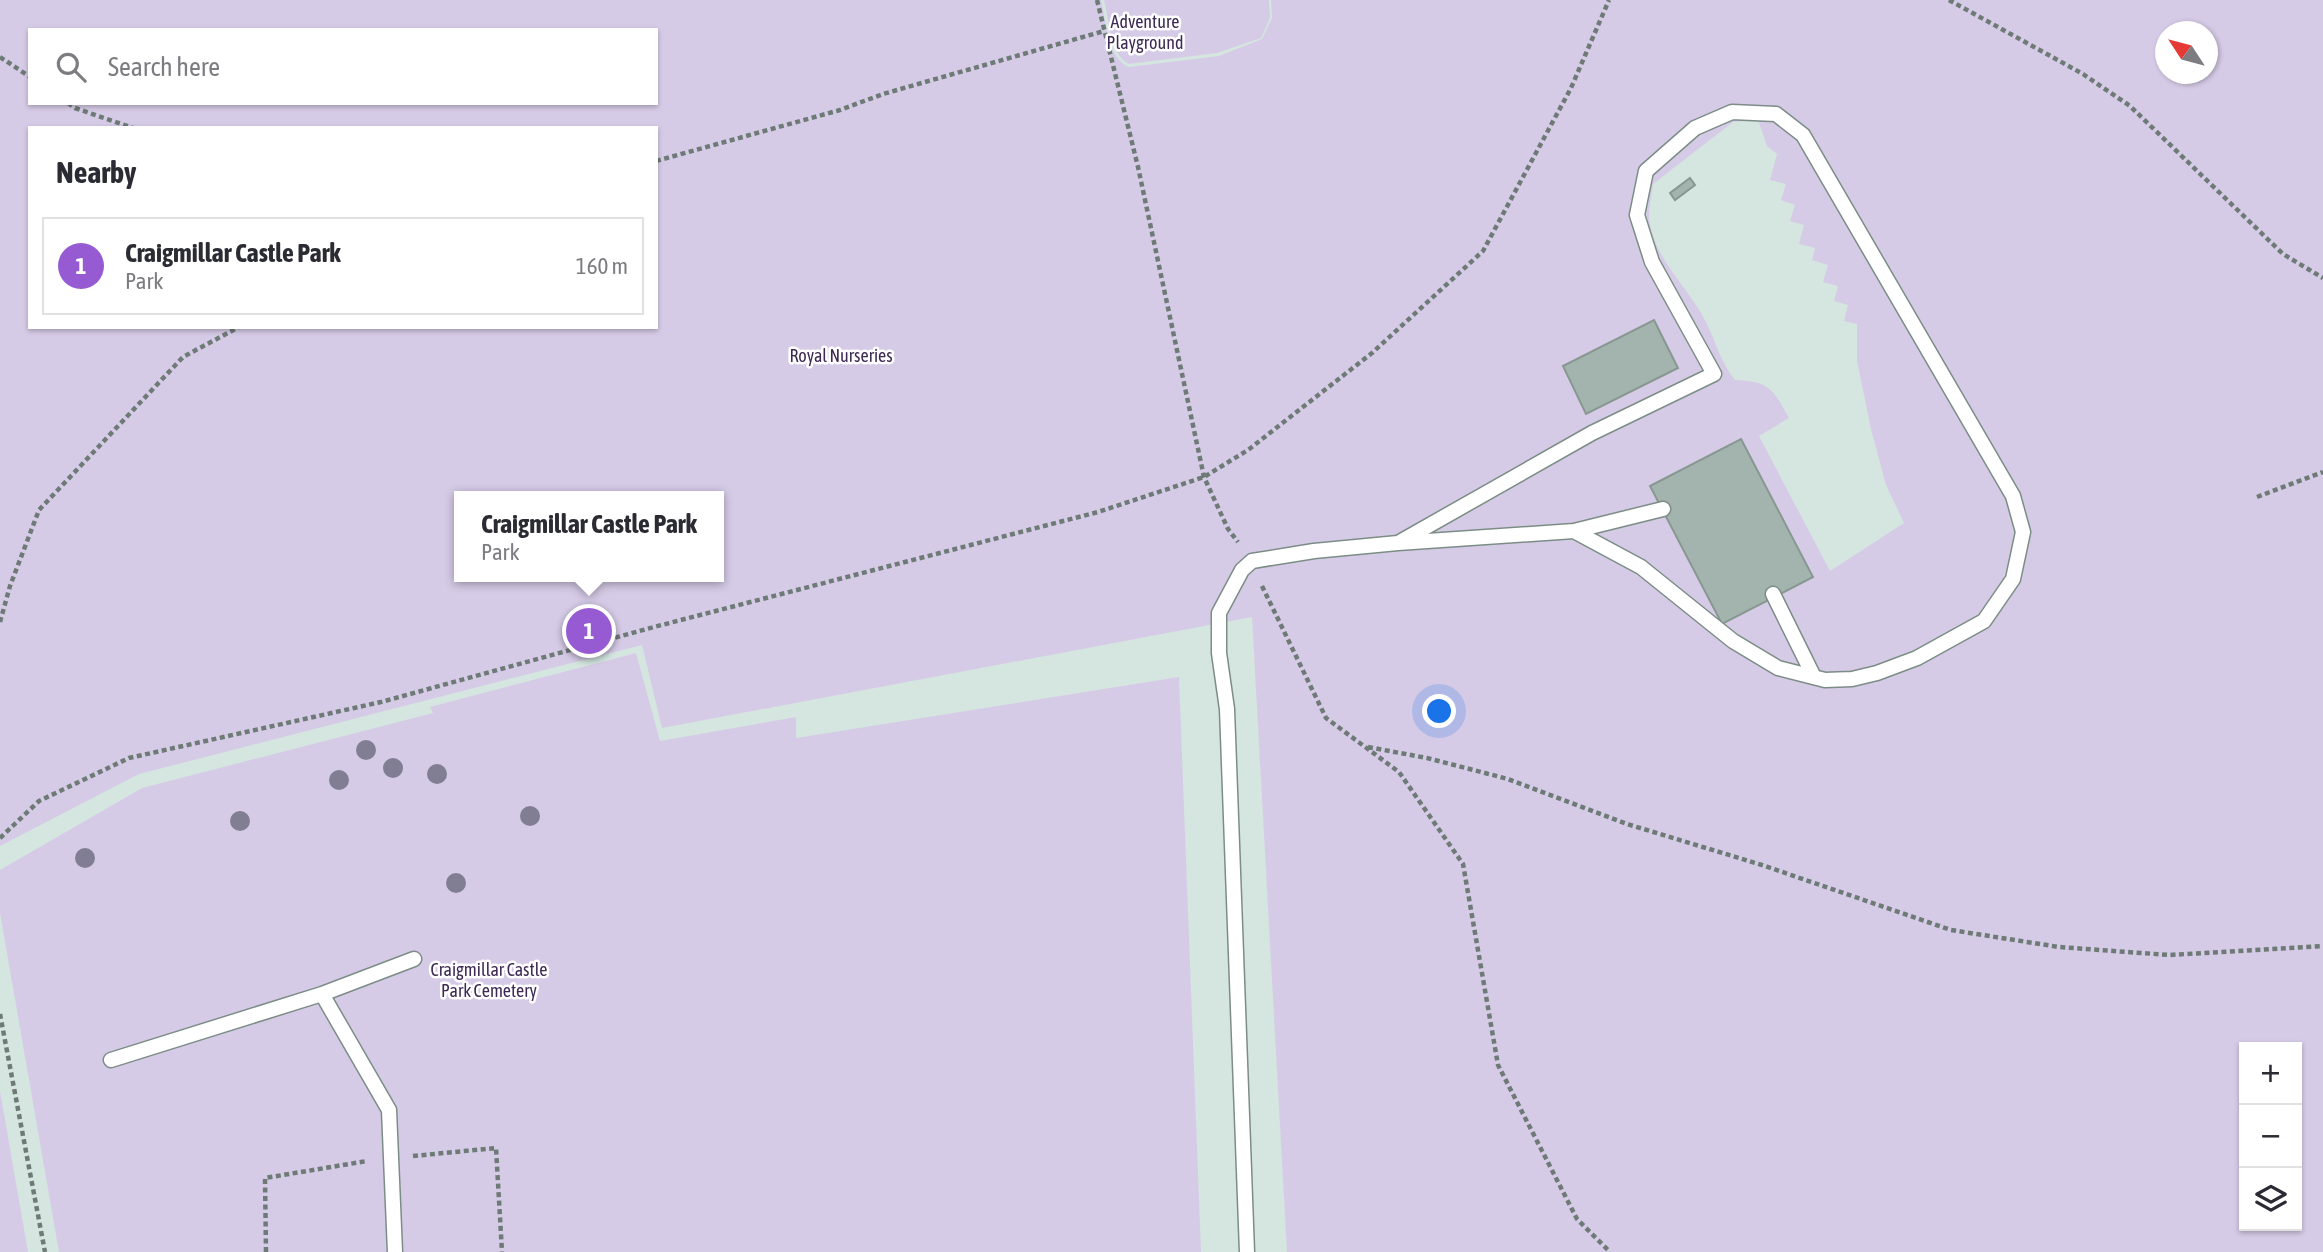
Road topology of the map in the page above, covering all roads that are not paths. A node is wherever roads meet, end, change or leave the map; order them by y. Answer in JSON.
{"nodes":[{"id":1,"x":1663,"y":509,"type":"dead end"},
{"id":2,"x":1574,"y":531,"type":"junction"},
{"id":3,"x":1398,"y":542,"type":"junction"},
{"id":4,"x":1773,"y":594,"type":"dead end"},
{"id":5,"x":1814,"y":677,"type":"junction"},
{"id":6,"x":414,"y":959,"type":"dead end"},
{"id":7,"x":322,"y":994,"type":"junction"},
{"id":8,"x":111,"y":1059,"type":"dead end"},
{"id":9,"x":395,"y":1252,"type":"edge"},
{"id":10,"x":1247,"y":1252,"type":"edge"}],
"edges":[{"from":1,"to":2,"type":"lane"},
{"from":2,"to":3,"type":"lane"},
{"from":2,"to":5,"type":"lane"},
{"from":3,"to":5,"type":"lane"},
{"from":3,"to":10,"type":"lane"},
{"from":4,"to":5,"type":"lane"},
{"from":6,"to":7,"type":"lane"},
{"from":7,"to":8,"type":"lane"},
{"from":7,"to":9,"type":"lane"}]}
